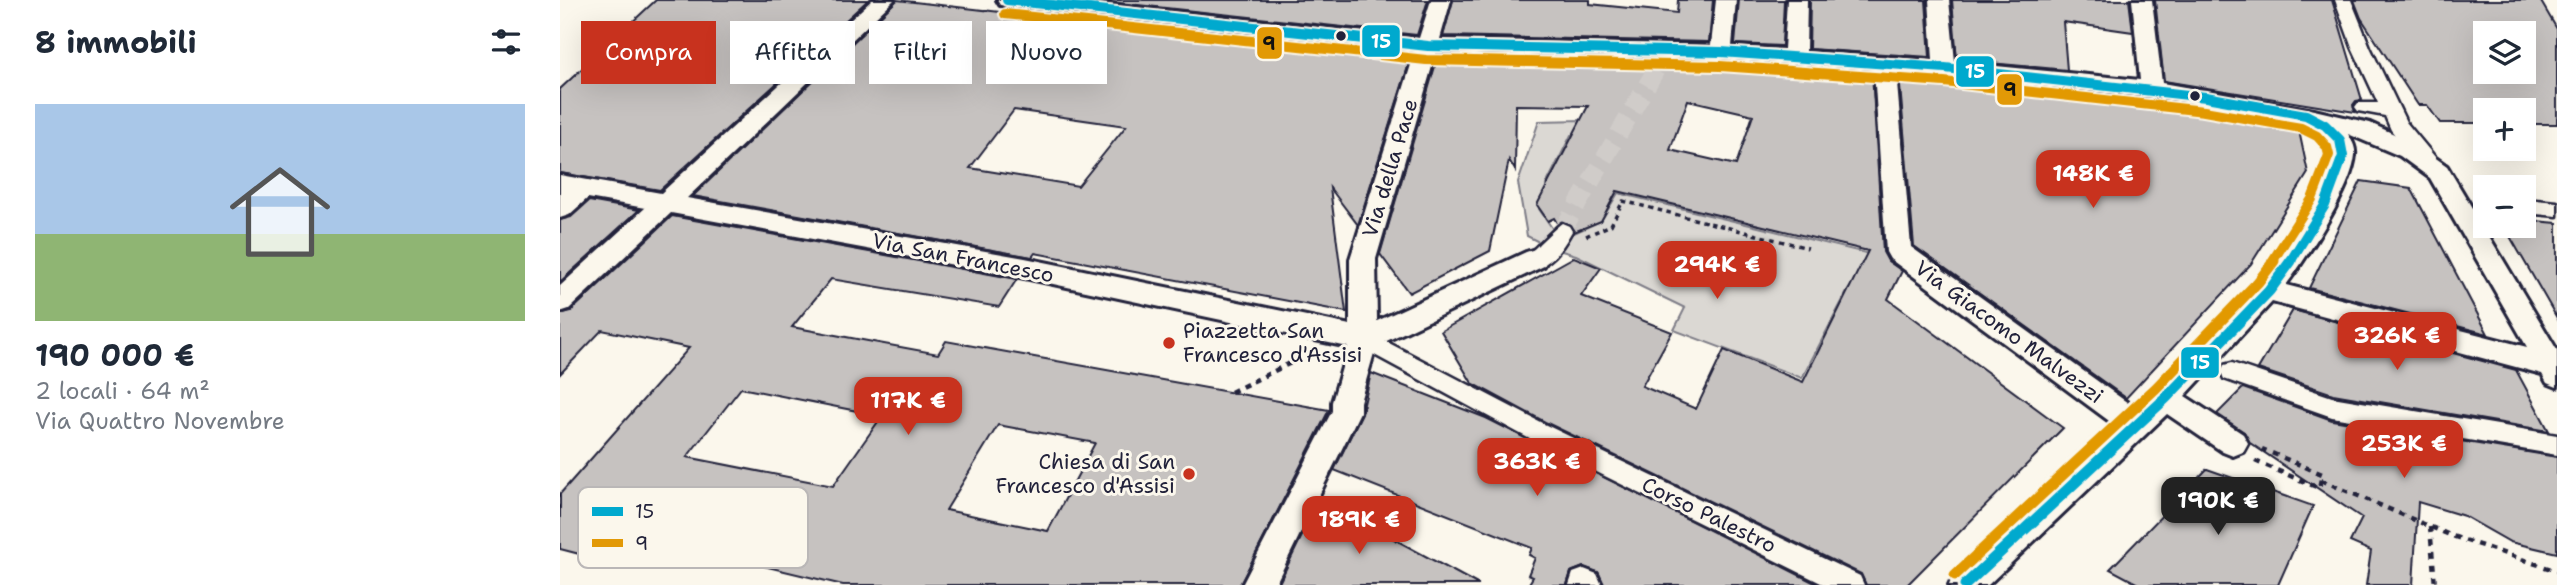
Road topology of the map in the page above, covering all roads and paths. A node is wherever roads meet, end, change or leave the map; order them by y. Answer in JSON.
{"nodes":[{"id":1,"x":884,"y":0,"type":"edge"},
{"id":2,"x":1007,"y":0,"type":"edge"},
{"id":3,"x":1441,"y":0,"type":"edge"},
{"id":4,"x":1726,"y":0,"type":"edge"},
{"id":5,"x":1797,"y":0,"type":"edge"},
{"id":6,"x":1940,"y":0,"type":"edge"},
{"id":7,"x":2142,"y":0,"type":"edge"},
{"id":8,"x":2343,"y":0,"type":"edge"},
{"id":9,"x":1428,"y":46,"type":"junction"},
{"id":10,"x":1721,"y":52,"type":"junction"},
{"id":11,"x":1795,"y":57,"type":"junction"},
{"id":12,"x":1884,"y":63,"type":"junction"},
{"id":13,"x":1945,"y":68,"type":"junction"},
{"id":14,"x":2152,"y":89,"type":"junction"},
{"id":15,"x":2364,"y":107,"type":"dead end"},
{"id":16,"x":2391,"y":111,"type":"junction"},
{"id":17,"x":2314,"y":118,"type":"junction"},
{"id":18,"x":2343,"y":156,"type":"junction"},
{"id":19,"x":2428,"y":162,"type":"junction"},
{"id":20,"x":572,"y":186,"type":"edge"},
{"id":21,"x":665,"y":203,"type":"junction"},
{"id":22,"x":2536,"y":207,"type":"edge"},
{"id":23,"x":560,"y":209,"type":"edge"},
{"id":24,"x":2557,"y":209,"type":"edge"},
{"id":25,"x":1560,"y":234,"type":"joint"},
{"id":26,"x":1808,"y":248,"type":"dead end"},
{"id":27,"x":1535,"y":259,"type":"joint"},
{"id":28,"x":2269,"y":291,"type":"junction"},
{"id":29,"x":560,"y":302,"type":"edge"},
{"id":30,"x":1364,"y":340,"type":"junction"},
{"id":31,"x":1309,"y":354,"type":"dead end"},
{"id":32,"x":2554,"y":370,"type":"edge"},
{"id":33,"x":2232,"y":372,"type":"dead end"},
{"id":34,"x":1231,"y":393,"type":"dead end"},
{"id":35,"x":2166,"y":398,"type":"junction"},
{"id":36,"x":2137,"y":425,"type":"junction"},
{"id":37,"x":2234,"y":443,"type":"dead end"},
{"id":38,"x":2557,"y":445,"type":"edge"},
{"id":39,"x":2321,"y":480,"type":"dead end"},
{"id":40,"x":2430,"y":527,"type":"junction"},
{"id":41,"x":2557,"y":571,"type":"edge"},
{"id":42,"x":1258,"y":585,"type":"edge"},
{"id":43,"x":1851,"y":585,"type":"edge"},
{"id":44,"x":1965,"y":585,"type":"edge"},
{"id":45,"x":2435,"y":585,"type":"edge"}],
"edges":[{"from":1,"to":21,"type":"street"},
{"from":2,"to":9,"type":"street"},
{"from":3,"to":9,"type":"street","name":"Via della Pace"},
{"from":4,"to":10,"type":"street"},
{"from":5,"to":11,"type":"street"},
{"from":6,"to":13,"type":"street"},
{"from":7,"to":14,"type":"street"},
{"from":8,"to":16,"type":"street"},
{"from":9,"to":10,"type":"street"},
{"from":9,"to":30,"type":"street","name":"Via della Pace"},
{"from":10,"to":11,"type":"street"},
{"from":11,"to":12,"type":"street"},
{"from":12,"to":13,"type":"street"},
{"from":12,"to":36,"type":"street","name":"Via Giacomo Malvezzi"},
{"from":13,"to":14,"type":"street"},
{"from":14,"to":17,"type":"street"},
{"from":15,"to":16,"type":"street"},
{"from":16,"to":19,"type":"street"},
{"from":17,"to":18,"type":"street"},
{"from":17,"to":19,"type":"street"},
{"from":18,"to":19,"type":"street"},
{"from":18,"to":28,"type":"street"},
{"from":19,"to":32,"type":"street"},
{"from":20,"to":21,"type":"street","name":"Via San Francesco"},
{"from":20,"to":23,"type":"street"},
{"from":21,"to":29,"type":"street"},
{"from":21,"to":30,"type":"street","name":"Via San Francesco"},
{"from":22,"to":24,"type":"street"},
{"from":25,"to":26,"type":"path"},
{"from":25,"to":27,"type":"street"},
{"from":27,"to":30,"type":"street"},
{"from":28,"to":32,"type":"street"},
{"from":28,"to":35,"type":"street"},
{"from":30,"to":42,"type":"street","name":"Via della Pace"},
{"from":30,"to":43,"type":"street","name":"Corso Palestro"},
{"from":31,"to":34,"type":"path"},
{"from":33,"to":38,"type":"street"},
{"from":35,"to":36,"type":"street"},
{"from":35,"to":37,"type":"street"},
{"from":36,"to":44,"type":"street"},
{"from":39,"to":40,"type":"path"},
{"from":40,"to":41,"type":"path"},
{"from":40,"to":45,"type":"path"}]}
